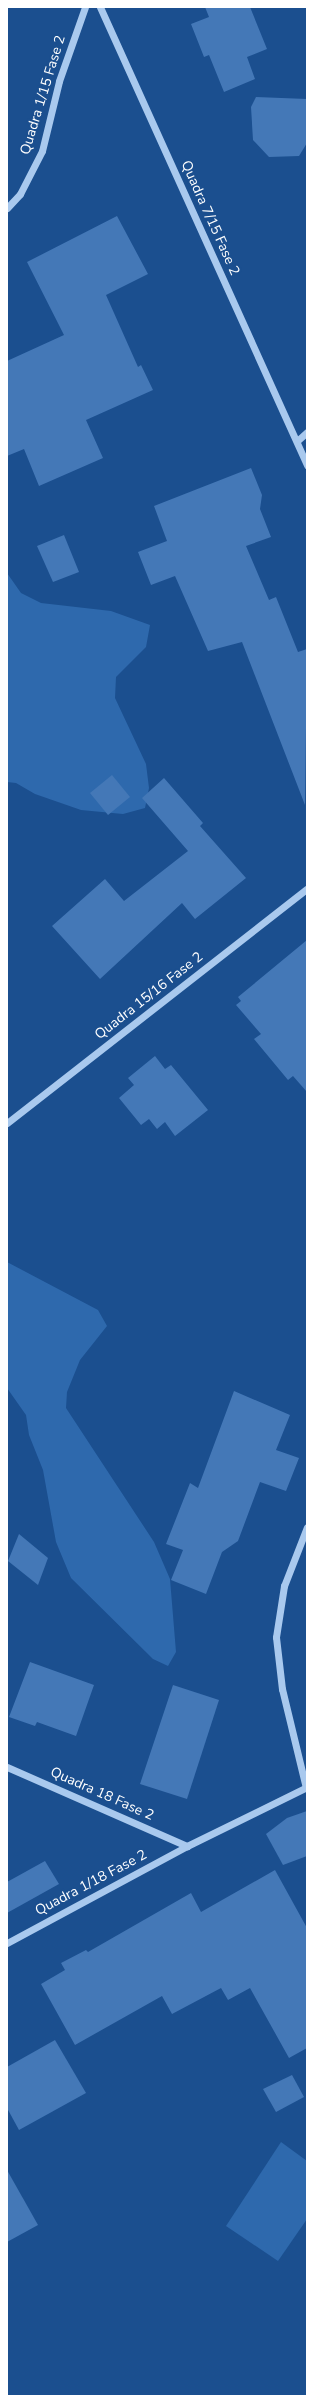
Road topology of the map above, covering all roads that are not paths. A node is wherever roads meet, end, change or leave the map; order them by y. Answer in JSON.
{"nodes":[{"id":1,"x":85,"y":7,"type":"edge"},
{"id":2,"x":100,"y":7,"type":"edge"},
{"id":3,"x":7,"y":208,"type":"edge"},
{"id":4,"x":307,"y":432,"type":"edge"},
{"id":5,"x":297,"y":441,"type":"junction"},
{"id":6,"x":307,"y":464,"type":"edge"},
{"id":7,"x":307,"y":890,"type":"edge"},
{"id":8,"x":7,"y":1123,"type":"edge"},
{"id":9,"x":307,"y":1527,"type":"edge"},
{"id":10,"x":7,"y":1767,"type":"edge"},
{"id":11,"x":307,"y":1788,"type":"edge"},
{"id":12,"x":187,"y":1846,"type":"junction"},
{"id":13,"x":7,"y":1943,"type":"edge"}],
"edges":[{"from":1,"to":3,"type":"street","name":"Quadra 1/15 Fase 2"},
{"from":2,"to":5,"type":"street","name":"Quadra 7/15 Fase 2"},
{"from":4,"to":5,"type":"street"},
{"from":5,"to":6,"type":"street","name":"Quadra 7/15 Fase 2"},
{"from":7,"to":8,"type":"street","name":"Quadra 15/16 Fase 2"},
{"from":9,"to":11,"type":"street"},
{"from":10,"to":12,"type":"street","name":"Quadra 18 Fase 2"},
{"from":11,"to":12,"type":"street","name":"Quadra 1/18 Fase 2"},
{"from":12,"to":13,"type":"street","name":"Quadra 1/18 Fase 2"}]}
